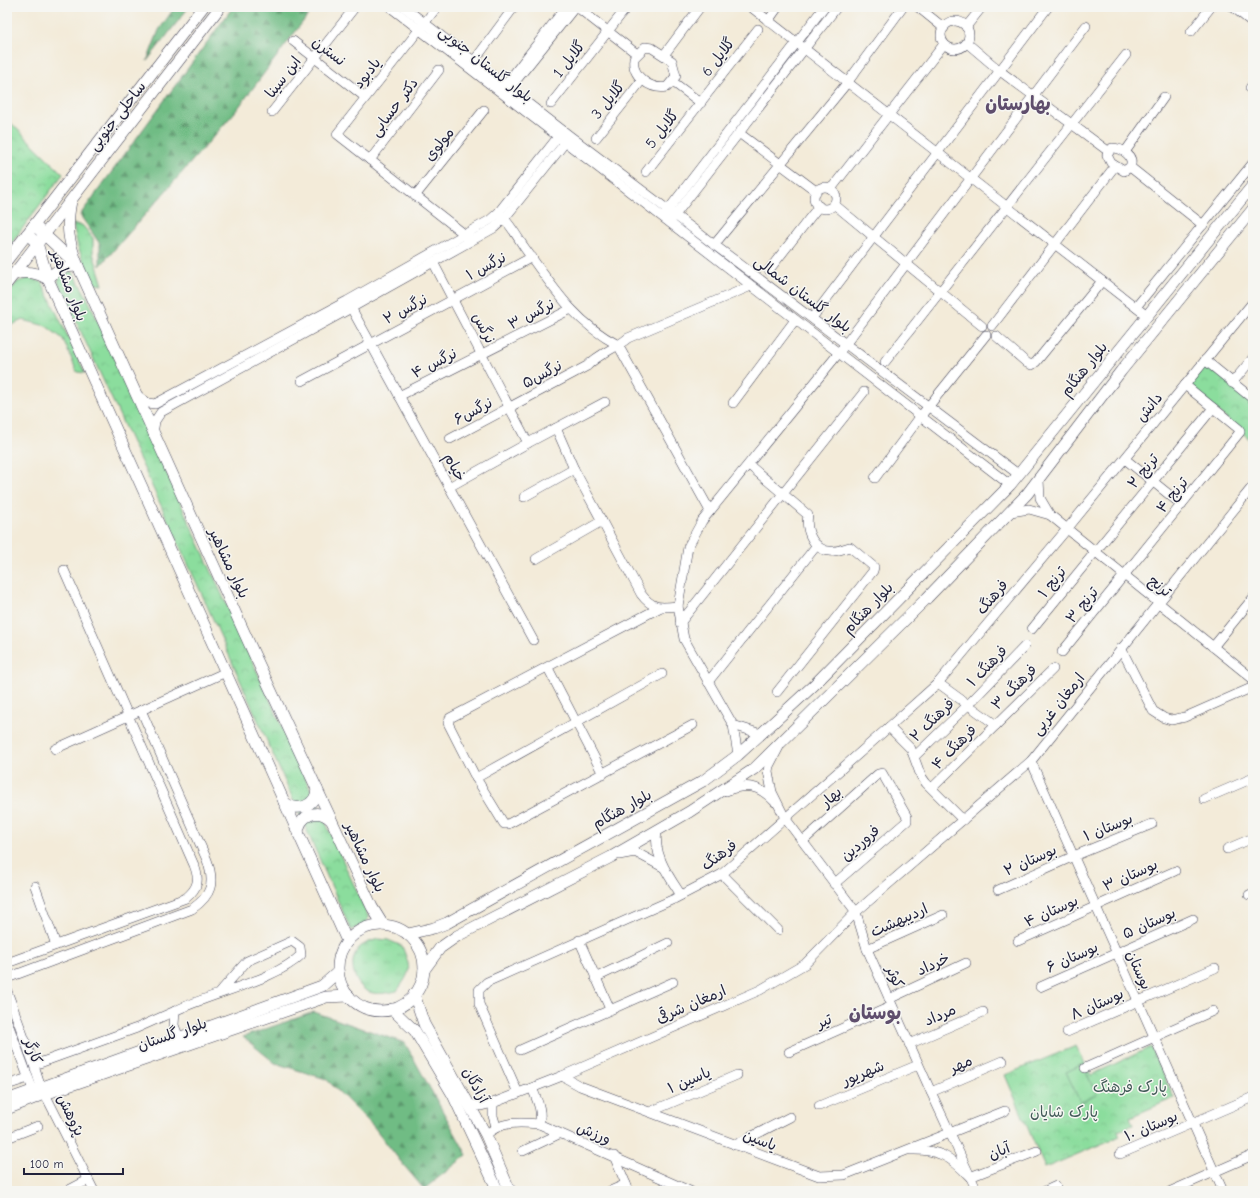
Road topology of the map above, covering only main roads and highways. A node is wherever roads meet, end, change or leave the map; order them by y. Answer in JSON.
{"nodes":[{"id":1,"x":202,"y":7,"type":"edge"},
{"id":2,"x":220,"y":7,"type":"edge"},
{"id":3,"x":1253,"y":185,"type":"edge"},
{"id":4,"x":72,"y":199,"type":"junction"},
{"id":5,"x":1253,"y":209,"type":"edge"},
{"id":6,"x":34,"y":224,"type":"junction"},
{"id":7,"x":1216,"y":231,"type":"junction"},
{"id":8,"x":27,"y":234,"type":"junction"},
{"id":9,"x":45,"y":234,"type":"junction"},
{"id":10,"x":1228,"y":239,"type":"junction"},
{"id":11,"x":37,"y":243,"type":"junction"},
{"id":12,"x":7,"y":260,"type":"edge"},
{"id":13,"x":78,"y":266,"type":"junction"},
{"id":14,"x":14,"y":274,"type":"junction"},
{"id":15,"x":48,"y":279,"type":"junction"},
{"id":16,"x":7,"y":283,"type":"edge"},
{"id":17,"x":876,"y":622,"type":"junction"},
{"id":18,"x":889,"y":636,"type":"junction"},
{"id":19,"x":317,"y":788,"type":"junction"},
{"id":20,"x":284,"y":802,"type":"junction"},
{"id":21,"x":331,"y":820,"type":"junction"},
{"id":22,"x":298,"y":833,"type":"junction"},
{"id":23,"x":519,"y":883,"type":"junction"},
{"id":24,"x":528,"y":899,"type":"junction"},
{"id":25,"x":383,"y":925,"type":"junction"},
{"id":26,"x":408,"y":934,"type":"junction"},
{"id":27,"x":347,"y":941,"type":"junction"},
{"id":28,"x":424,"y":970,"type":"junction"},
{"id":29,"x":338,"y":972,"type":"junction"},
{"id":30,"x":414,"y":994,"type":"junction"},
{"id":31,"x":349,"y":996,"type":"junction"},
{"id":32,"x":392,"y":1009,"type":"junction"},
{"id":33,"x":40,"y":1090,"type":"junction"},
{"id":34,"x":7,"y":1100,"type":"edge"},
{"id":35,"x":7,"y":1109,"type":"edge"},
{"id":36,"x":498,"y":1191,"type":"edge"},
{"id":37,"x":510,"y":1191,"type":"edge"}],
"edges":[{"from":1,"to":6,"type":"main road","name":"ساحلی جنوبی"},
{"from":2,"to":4,"type":"main road","name":"ساحلی جنوبی"},
{"from":3,"to":7,"type":"main road","name":"بلوار هنگام"},
{"from":4,"to":9,"type":"main road","name":"ساحلی جنوبی"},
{"from":4,"to":13,"type":"main road"},
{"from":5,"to":10,"type":"main road","name":"بلوار هنگام"},
{"from":6,"to":8,"type":"main road","name":"ساحلی جنوبی"},
{"from":6,"to":9,"type":"main road","name":"بلوار مشاهیر"},
{"from":7,"to":10,"type":"main road"},
{"from":7,"to":17,"type":"main road","name":"بلوار هنگام"},
{"from":8,"to":11,"type":"main road","name":"بلوار مشاهیر"},
{"from":8,"to":12,"type":"main road","name":"ساحلی جنوبی"},
{"from":9,"to":11,"type":"main road","name":"ساحلی جنوبی"},
{"from":9,"to":13,"type":"main road","name":"بلوار مشاهیر"},
{"from":10,"to":18,"type":"main road","name":"بلوار هنگام"},
{"from":11,"to":14,"type":"main road","name":"ساحلی جنوبی"},
{"from":11,"to":15,"type":"main road","name":"بلوار مشاهیر"},
{"from":13,"to":15,"type":"main road"},
{"from":13,"to":19,"type":"main road","name":"بلوار مشاهیر"},
{"from":14,"to":15,"type":"main road"},
{"from":14,"to":16,"type":"main road","name":"ساحلی جنوبی"},
{"from":15,"to":20,"type":"main road","name":"بلوار مشاهیر"},
{"from":17,"to":18,"type":"main road"},
{"from":17,"to":23,"type":"main road","name":"بلوار هنگام"},
{"from":18,"to":24,"type":"main road","name":"بلوار هنگام"},
{"from":19,"to":20,"type":"main road"},
{"from":19,"to":21,"type":"main road","name":"بلوار مشاهیر"},
{"from":20,"to":22,"type":"main road","name":"بلوار مشاهیر"},
{"from":21,"to":22,"type":"main road"},
{"from":21,"to":25,"type":"main road","name":"بلوار مشاهیر"},
{"from":22,"to":27,"type":"main road","name":"بلوار مشاهیر"},
{"from":23,"to":24,"type":"main road"},
{"from":23,"to":26,"type":"main road","name":"بلوار هنگام"},
{"from":24,"to":28,"type":"main road","name":"بلوار هنگام"},
{"from":25,"to":26,"type":"main road"},
{"from":25,"to":27,"type":"main road"},
{"from":26,"to":28,"type":"main road"},
{"from":27,"to":29,"type":"main road"},
{"from":28,"to":30,"type":"main road"},
{"from":29,"to":31,"type":"main road"},
{"from":29,"to":33,"type":"main road","name":"بلوار گلستان"},
{"from":30,"to":32,"type":"main road"},
{"from":30,"to":37,"type":"main road","name":"آزادگان"},
{"from":31,"to":32,"type":"main road"},
{"from":31,"to":33,"type":"main road","name":"بلوار گلستان"},
{"from":32,"to":36,"type":"main road","name":"آزادگان"},
{"from":33,"to":34,"type":"main road","name":"بلوار گلستان"},
{"from":33,"to":35,"type":"main road","name":"بلوار گلستان"}]}
